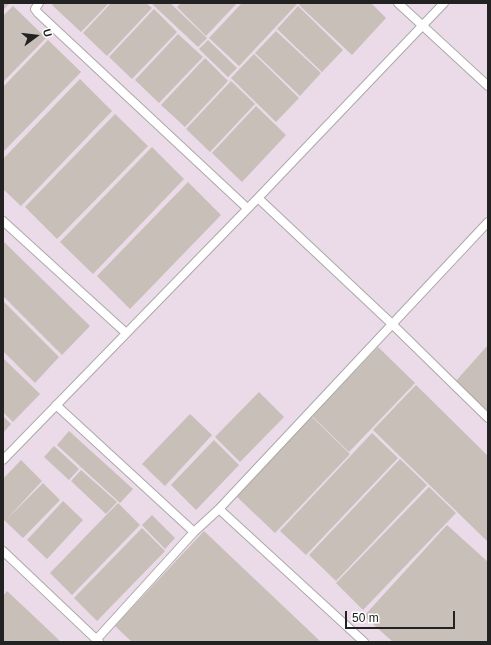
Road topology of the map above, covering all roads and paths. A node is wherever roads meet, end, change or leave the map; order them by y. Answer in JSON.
{"nodes":[{"id":1,"x":39,"y":3,"type":"edge"},
{"id":2,"x":398,"y":3,"type":"edge"},
{"id":3,"x":444,"y":3,"type":"edge"},
{"id":4,"x":423,"y":26,"type":"junction"},
{"id":5,"x":488,"y":86,"type":"edge"},
{"id":6,"x":258,"y":198,"type":"junction"},
{"id":7,"x":247,"y":208,"type":"junction"},
{"id":8,"x":3,"y":221,"type":"edge"},
{"id":9,"x":488,"y":222,"type":"edge"},
{"id":10,"x":392,"y":324,"type":"junction"},
{"id":11,"x":126,"y":333,"type":"junction"},
{"id":12,"x":56,"y":405,"type":"junction"},
{"id":13,"x":488,"y":418,"type":"edge"},
{"id":14,"x":3,"y":460,"type":"edge"},
{"id":15,"x":219,"y":509,"type":"junction"},
{"id":16,"x":194,"y":532,"type":"junction"},
{"id":17,"x":3,"y":551,"type":"edge"},
{"id":18,"x":97,"y":641,"type":"edge"},
{"id":19,"x":364,"y":642,"type":"edge"}],
"edges":[{"from":1,"to":7,"type":"lane"},
{"from":2,"to":4,"type":"lane"},
{"from":3,"to":4,"type":"lane"},
{"from":4,"to":5,"type":"lane"},
{"from":4,"to":6,"type":"lane"},
{"from":6,"to":7,"type":"lane"},
{"from":6,"to":10,"type":"lane"},
{"from":7,"to":11,"type":"lane"},
{"from":8,"to":11,"type":"lane"},
{"from":9,"to":10,"type":"lane"},
{"from":10,"to":13,"type":"lane"},
{"from":10,"to":15,"type":"lane"},
{"from":11,"to":12,"type":"lane"},
{"from":12,"to":14,"type":"lane"},
{"from":12,"to":16,"type":"lane"},
{"from":15,"to":16,"type":"lane"},
{"from":15,"to":19,"type":"lane"},
{"from":16,"to":18,"type":"lane"},
{"from":17,"to":18,"type":"lane"}]}
